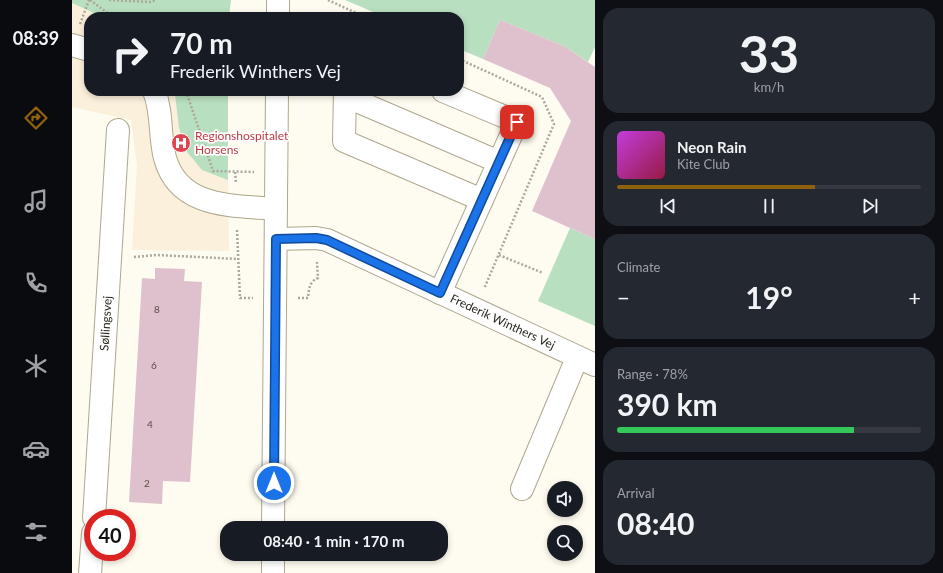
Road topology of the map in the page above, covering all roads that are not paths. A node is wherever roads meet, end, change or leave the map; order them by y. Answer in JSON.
{"nodes":[{"id":1,"x":278,"y":0,"type":"edge"},
{"id":2,"x":278,"y":12,"type":"edge"},
{"id":3,"x":156,"y":96,"type":"edge"},
{"id":4,"x":277,"y":96,"type":"edge"},
{"id":5,"x":345,"y":96,"type":"edge"},
{"id":6,"x":350,"y":96,"type":"edge"},
{"id":7,"x":455,"y":96,"type":"edge"},
{"id":8,"x":118,"y":130,"type":"dead end"},
{"id":9,"x":499,"y":162,"type":"junction"},
{"id":10,"x":482,"y":200,"type":"junction"},
{"id":11,"x":276,"y":209,"type":"junction"},
{"id":12,"x":276,"y":239,"type":"junction"},
{"id":13,"x":440,"y":293,"type":"junction"},
{"id":14,"x":586,"y":362,"type":"edge"},
{"id":15,"x":522,"y":488,"type":"dead end"},
{"id":16,"x":95,"y":509,"type":"edge"},
{"id":17,"x":274,"y":521,"type":"edge"},
{"id":18,"x":91,"y":561,"type":"edge"},
{"id":19,"x":273,"y":561,"type":"edge"},
{"id":20,"x":90,"y":573,"type":"edge"},
{"id":21,"x":273,"y":573,"type":"edge"}],
"edges":[{"from":1,"to":2,"type":"street"},
{"from":3,"to":11,"type":"street"},
{"from":4,"to":11,"type":"street"},
{"from":5,"to":10,"type":"street"},
{"from":6,"to":9,"type":"street"},
{"from":7,"to":9,"type":"street"},
{"from":8,"to":16,"type":"street","name":"Søllingsvej"},
{"from":9,"to":10,"type":"street"},
{"from":10,"to":13,"type":"street"},
{"from":11,"to":12,"type":"street"},
{"from":12,"to":13,"type":"street","name":"Frederik Winthers Vej"},
{"from":12,"to":17,"type":"street"},
{"from":13,"to":14,"type":"street","name":"Frederik Winthers Vej"},
{"from":14,"to":15,"type":"street"},
{"from":18,"to":20,"type":"street"},
{"from":19,"to":21,"type":"street"}]}
